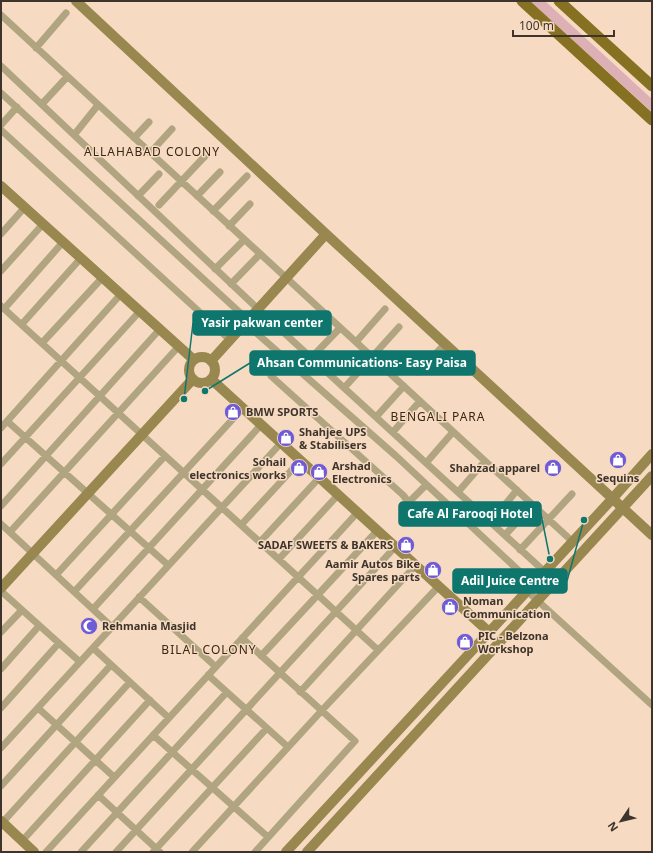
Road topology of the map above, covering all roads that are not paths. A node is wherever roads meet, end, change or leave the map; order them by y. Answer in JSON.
{"nodes":[{"id":1,"x":76,"y":1,"type":"edge"},
{"id":2,"x":522,"y":1,"type":"edge"},
{"id":3,"x":559,"y":1,"type":"edge"},
{"id":4,"x":66,"y":13,"type":"dead end"},
{"id":5,"x":1,"y":16,"type":"edge"},
{"id":6,"x":36,"y":48,"type":"junction"},
{"id":7,"x":1,"y":66,"type":"edge"},
{"id":8,"x":67,"y":77,"type":"junction"},
{"id":9,"x":652,"y":86,"type":"edge"},
{"id":10,"x":1,"y":93,"type":"edge"},
{"id":11,"x":42,"y":104,"type":"junction"},
{"id":12,"x":98,"y":105,"type":"junction"},
{"id":13,"x":17,"y":107,"type":"junction"},
{"id":14,"x":652,"y":120,"type":"edge"},
{"id":15,"x":149,"y":122,"type":"dead end"},
{"id":16,"x":1,"y":125,"type":"edge"},
{"id":17,"x":172,"y":129,"type":"dead end"},
{"id":18,"x":1,"y":130,"type":"edge"},
{"id":19,"x":74,"y":135,"type":"junction"},
{"id":20,"x":134,"y":138,"type":"junction"},
{"id":21,"x":150,"y":153,"type":"junction"},
{"id":22,"x":206,"y":155,"type":"dead end"},
{"id":23,"x":220,"y":172,"type":"dead end"},
{"id":24,"x":159,"y":174,"type":"dead end"},
{"id":25,"x":247,"y":176,"type":"dead end"},
{"id":26,"x":181,"y":181,"type":"junction"},
{"id":27,"x":3,"y":191,"type":"edge"},
{"id":28,"x":138,"y":196,"type":"junction"},
{"id":29,"x":197,"y":196,"type":"junction"},
{"id":30,"x":159,"y":204,"type":"dead end"},
{"id":31,"x":250,"y":204,"type":"dead end"},
{"id":32,"x":25,"y":207,"type":"junction"},
{"id":33,"x":213,"y":211,"type":"junction"},
{"id":34,"x":43,"y":224,"type":"junction"},
{"id":35,"x":229,"y":226,"type":"junction"},
{"id":36,"x":1,"y":234,"type":"edge"},
{"id":37,"x":326,"y":234,"type":"junction"},
{"id":38,"x":244,"y":240,"type":"junction"},
{"id":39,"x":63,"y":242,"type":"junction"},
{"id":40,"x":260,"y":254,"type":"junction"},
{"id":41,"x":81,"y":258,"type":"junction"},
{"id":42,"x":215,"y":269,"type":"junction"},
{"id":43,"x":1,"y":271,"type":"edge"},
{"id":44,"x":102,"y":277,"type":"junction"},
{"id":45,"x":286,"y":278,"type":"junction"},
{"id":46,"x":231,"y":284,"type":"junction"},
{"id":47,"x":121,"y":294,"type":"junction"},
{"id":48,"x":3,"y":307,"type":"edge"},
{"id":49,"x":258,"y":309,"type":"junction"},
{"id":50,"x":385,"y":310,"type":"dead end"},
{"id":51,"x":140,"y":311,"type":"junction"},
{"id":52,"x":247,"y":322,"type":"junction"},
{"id":53,"x":22,"y":324,"type":"junction"},
{"id":54,"x":399,"y":327,"type":"dead end"},
{"id":55,"x":340,"y":328,"type":"junction"},
{"id":56,"x":160,"y":329,"type":"junction"},
{"id":57,"x":230,"y":340,"type":"junction"},
{"id":58,"x":356,"y":342,"type":"junction"},
{"id":59,"x":42,"y":343,"type":"junction"},
{"id":60,"x":445,"y":344,"type":"junction"},
{"id":61,"x":179,"y":346,"type":"junction"},
{"id":62,"x":372,"y":357,"type":"junction"},
{"id":63,"x":311,"y":358,"type":"junction"},
{"id":64,"x":194,"y":360,"type":"junction"},
{"id":65,"x":61,"y":361,"type":"junction"},
{"id":66,"x":211,"y":361,"type":"junction"},
{"id":67,"x":418,"y":372,"type":"dead end"},
{"id":68,"x":271,"y":376,"type":"dead end"},
{"id":69,"x":80,"y":377,"type":"junction"},
{"id":70,"x":194,"y":379,"type":"junction"},
{"id":71,"x":211,"y":379,"type":"junction"},
{"id":72,"x":404,"y":386,"type":"junction"},
{"id":73,"x":344,"y":388,"type":"junction"},
{"id":74,"x":100,"y":396,"type":"junction"},
{"id":75,"x":420,"y":401,"type":"junction"},
{"id":76,"x":243,"y":408,"type":"junction"},
{"id":77,"x":118,"y":413,"type":"junction"},
{"id":78,"x":376,"y":417,"type":"junction"},
{"id":79,"x":7,"y":421,"type":"junction"},
{"id":80,"x":261,"y":425,"type":"junction"},
{"id":81,"x":1,"y":428,"type":"edge"},
{"id":82,"x":393,"y":432,"type":"junction"},
{"id":83,"x":453,"y":432,"type":"junction"},
{"id":84,"x":142,"y":435,"type":"junction"},
{"id":85,"x":25,"y":437,"type":"junction"},
{"id":86,"x":281,"y":443,"type":"junction"},
{"id":87,"x":652,"y":454,"type":"edge"},
{"id":88,"x":46,"y":456,"type":"junction"},
{"id":89,"x":165,"y":456,"type":"junction"},
{"id":90,"x":300,"y":461,"type":"junction"},
{"id":91,"x":485,"y":461,"type":"junction"},
{"id":92,"x":426,"y":463,"type":"junction"},
{"id":93,"x":1,"y":464,"type":"edge"},
{"id":94,"x":64,"y":472,"type":"junction"},
{"id":95,"x":184,"y":472,"type":"junction"},
{"id":96,"x":652,"y":476,"type":"edge"},
{"id":97,"x":319,"y":478,"type":"junction"},
{"id":98,"x":426,"y":485,"type":"junction"},
{"id":99,"x":203,"y":489,"type":"junction"},
{"id":100,"x":517,"y":490,"type":"junction"},
{"id":101,"x":458,"y":492,"type":"junction"},
{"id":102,"x":88,"y":493,"type":"junction"},
{"id":103,"x":572,"y":494,"type":"dead end"},
{"id":104,"x":338,"y":495,"type":"junction"},
{"id":105,"x":612,"y":498,"type":"junction"},
{"id":106,"x":409,"y":502,"type":"junction"},
{"id":107,"x":533,"y":505,"type":"junction"},
{"id":108,"x":1,"y":506,"type":"edge"},
{"id":109,"x":222,"y":507,"type":"junction"},
{"id":110,"x":623,"y":508,"type":"junction"},
{"id":111,"x":357,"y":512,"type":"junction"},
{"id":112,"x":112,"y":514,"type":"junction"},
{"id":113,"x":548,"y":519,"type":"junction"},
{"id":114,"x":427,"y":521,"type":"dead end"},
{"id":115,"x":490,"y":522,"type":"junction"},
{"id":116,"x":1,"y":524,"type":"edge"},
{"id":117,"x":241,"y":525,"type":"junction"},
{"id":118,"x":130,"y":531,"type":"junction"},
{"id":119,"x":377,"y":531,"type":"junction"},
{"id":120,"x":10,"y":532,"type":"junction"},
{"id":121,"x":505,"y":535,"type":"junction"},
{"id":122,"x":652,"y":535,"type":"edge"},
{"id":123,"x":260,"y":542,"type":"junction"},
{"id":124,"x":573,"y":542,"type":"junction"},
{"id":125,"x":395,"y":547,"type":"junction"},
{"id":126,"x":149,"y":548,"type":"junction"},
{"id":127,"x":520,"y":550,"type":"junction"},
{"id":128,"x":33,"y":553,"type":"junction"},
{"id":129,"x":279,"y":559,"type":"junction"},
{"id":130,"x":168,"y":565,"type":"junction"},
{"id":131,"x":415,"y":566,"type":"junction"},
{"id":132,"x":545,"y":572,"type":"junction"},
{"id":133,"x":56,"y":575,"type":"junction"},
{"id":134,"x":298,"y":577,"type":"junction"},
{"id":135,"x":438,"y":587,"type":"junction"},
{"id":136,"x":530,"y":587,"type":"junction"},
{"id":137,"x":1,"y":588,"type":"edge"},
{"id":138,"x":1,"y":591,"type":"edge"},
{"id":139,"x":74,"y":592,"type":"junction"},
{"id":140,"x":317,"y":595,"type":"junction"},
{"id":141,"x":139,"y":597,"type":"junction"},
{"id":142,"x":538,"y":601,"type":"junction"},
{"id":143,"x":93,"y":609,"type":"junction"},
{"id":144,"x":22,"y":610,"type":"junction"},
{"id":145,"x":336,"y":611,"type":"junction"},
{"id":146,"x":40,"y":626,"type":"junction"},
{"id":147,"x":112,"y":627,"type":"junction"},
{"id":148,"x":356,"y":630,"type":"junction"},
{"id":149,"x":1,"y":632,"type":"edge"},
{"id":150,"x":489,"y":632,"type":"junction"},
{"id":151,"x":242,"y":638,"type":"junction"},
{"id":152,"x":59,"y":643,"type":"junction"},
{"id":153,"x":92,"y":648,"type":"junction"},
{"id":154,"x":378,"y":650,"type":"junction"},
{"id":155,"x":261,"y":656,"type":"junction"},
{"id":156,"x":80,"y":662,"type":"junction"},
{"id":157,"x":111,"y":665,"type":"junction"},
{"id":158,"x":216,"y":667,"type":"junction"},
{"id":159,"x":1,"y":669,"type":"edge"},
{"id":160,"x":280,"y":673,"type":"junction"},
{"id":161,"x":208,"y":675,"type":"junction"},
{"id":162,"x":130,"y":682,"type":"junction"},
{"id":163,"x":227,"y":692,"type":"junction"},
{"id":164,"x":300,"y":692,"type":"junction"},
{"id":165,"x":150,"y":700,"type":"junction"},
{"id":166,"x":652,"y":705,"type":"edge"},
{"id":167,"x":1,"y":708,"type":"edge"},
{"id":168,"x":38,"y":708,"type":"junction"},
{"id":169,"x":246,"y":710,"type":"junction"},
{"id":170,"x":321,"y":711,"type":"junction"},
{"id":171,"x":169,"y":718,"type":"junction"},
{"id":172,"x":57,"y":725,"type":"junction"},
{"id":173,"x":267,"y":728,"type":"junction"},
{"id":174,"x":153,"y":735,"type":"junction"},
{"id":175,"x":76,"y":742,"type":"junction"},
{"id":176,"x":288,"y":747,"type":"junction"},
{"id":177,"x":1,"y":748,"type":"edge"},
{"id":178,"x":172,"y":752,"type":"junction"},
{"id":179,"x":96,"y":760,"type":"junction"},
{"id":180,"x":191,"y":770,"type":"junction"},
{"id":181,"x":114,"y":777,"type":"junction"},
{"id":182,"x":1,"y":786,"type":"edge"},
{"id":183,"x":212,"y":788,"type":"junction"},
{"id":184,"x":98,"y":795,"type":"junction"},
{"id":185,"x":233,"y":807,"type":"junction"},
{"id":186,"x":117,"y":813,"type":"junction"},
{"id":187,"x":2,"y":822,"type":"edge"},
{"id":188,"x":136,"y":830,"type":"junction"},
{"id":189,"x":268,"y":837,"type":"junction"},
{"id":190,"x":22,"y":841,"type":"junction"},
{"id":191,"x":156,"y":851,"type":"edge"},
{"id":192,"x":33,"y":852,"type":"edge"},
{"id":193,"x":46,"y":852,"type":"edge"},
{"id":194,"x":81,"y":852,"type":"edge"},
{"id":195,"x":116,"y":852,"type":"edge"},
{"id":196,"x":192,"y":852,"type":"edge"},
{"id":197,"x":255,"y":852,"type":"edge"},
{"id":198,"x":286,"y":852,"type":"edge"},
{"id":199,"x":307,"y":852,"type":"edge"}],
"edges":[{"from":1,"to":37,"type":"street"},
{"from":2,"to":14,"type":"main road"},
{"from":3,"to":9,"type":"main road"},
{"from":4,"to":6,"type":"street"},
{"from":5,"to":6,"type":"street"},
{"from":6,"to":8,"type":"street"},
{"from":7,"to":11,"type":"street"},
{"from":8,"to":11,"type":"street"},
{"from":8,"to":12,"type":"street"},
{"from":10,"to":13,"type":"street"},
{"from":11,"to":19,"type":"street"},
{"from":12,"to":19,"type":"street"},
{"from":12,"to":20,"type":"street"},
{"from":13,"to":16,"type":"street"},
{"from":13,"to":52,"type":"street"},
{"from":15,"to":20,"type":"street"},
{"from":17,"to":21,"type":"street"},
{"from":18,"to":57,"type":"street"},
{"from":19,"to":28,"type":"street"},
{"from":20,"to":21,"type":"street"},
{"from":21,"to":26,"type":"street"},
{"from":22,"to":26,"type":"street"},
{"from":23,"to":29,"type":"street"},
{"from":24,"to":28,"type":"street"},
{"from":25,"to":33,"type":"street"},
{"from":26,"to":29,"type":"street"},
{"from":26,"to":30,"type":"street"},
{"from":27,"to":32,"type":"street"},
{"from":28,"to":42,"type":"street"},
{"from":29,"to":33,"type":"street"},
{"from":31,"to":35,"type":"street"},
{"from":32,"to":34,"type":"street"},
{"from":32,"to":36,"type":"street"},
{"from":33,"to":35,"type":"street"},
{"from":34,"to":39,"type":"street"},
{"from":34,"to":43,"type":"street"},
{"from":35,"to":38,"type":"street"},
{"from":37,"to":45,"type":"street"},
{"from":37,"to":60,"type":"street"},
{"from":38,"to":40,"type":"street"},
{"from":38,"to":42,"type":"street"},
{"from":39,"to":41,"type":"street"},
{"from":39,"to":48,"type":"street"},
{"from":40,"to":45,"type":"street"},
{"from":40,"to":46,"type":"street"},
{"from":41,"to":44,"type":"street"},
{"from":41,"to":53,"type":"street"},
{"from":42,"to":46,"type":"street"},
{"from":44,"to":47,"type":"street"},
{"from":44,"to":59,"type":"street"},
{"from":45,"to":49,"type":"street"},
{"from":45,"to":55,"type":"street"},
{"from":46,"to":49,"type":"street"},
{"from":47,"to":51,"type":"street"},
{"from":47,"to":65,"type":"street"},
{"from":48,"to":53,"type":"street"},
{"from":49,"to":52,"type":"street"},
{"from":49,"to":63,"type":"street"},
{"from":50,"to":58,"type":"street"},
{"from":51,"to":56,"type":"street"},
{"from":51,"to":69,"type":"street"},
{"from":52,"to":57,"type":"street"},
{"from":52,"to":98,"type":"street"},
{"from":53,"to":59,"type":"street"},
{"from":54,"to":62,"type":"street"},
{"from":55,"to":58,"type":"street"},
{"from":55,"to":63,"type":"street"},
{"from":56,"to":61,"type":"street"},
{"from":56,"to":74,"type":"street"},
{"from":57,"to":66,"type":"street"},
{"from":58,"to":62,"type":"street"},
{"from":59,"to":65,"type":"street"},
{"from":60,"to":67,"type":"street"},
{"from":60,"to":105,"type":"street"},
{"from":61,"to":64,"type":"street"},
{"from":61,"to":77,"type":"street"},
{"from":62,"to":72,"type":"street"},
{"from":62,"to":73,"type":"street"},
{"from":63,"to":73,"type":"street"},
{"from":64,"to":66,"type":"street"},
{"from":64,"to":70,"type":"street"},
{"from":65,"to":69,"type":"street"},
{"from":65,"to":79,"type":"street"},
{"from":66,"to":71,"type":"street"},
{"from":68,"to":106,"type":"street"},
{"from":69,"to":74,"type":"street"},
{"from":69,"to":85,"type":"street"},
{"from":70,"to":71,"type":"street"},
{"from":70,"to":84,"type":"street"},
{"from":71,"to":76,"type":"street"},
{"from":72,"to":75,"type":"street"},
{"from":72,"to":78,"type":"street"},
{"from":73,"to":78,"type":"street"},
{"from":74,"to":77,"type":"street"},
{"from":74,"to":88,"type":"street"},
{"from":75,"to":82,"type":"street"},
{"from":75,"to":83,"type":"street"},
{"from":76,"to":80,"type":"street"},
{"from":76,"to":95,"type":"street"},
{"from":77,"to":84,"type":"street"},
{"from":77,"to":94,"type":"street"},
{"from":78,"to":82,"type":"street"},
{"from":79,"to":81,"type":"street"},
{"from":79,"to":85,"type":"street"},
{"from":80,"to":86,"type":"street"},
{"from":80,"to":99,"type":"street"},
{"from":82,"to":92,"type":"street"},
{"from":83,"to":91,"type":"street"},
{"from":83,"to":92,"type":"street"},
{"from":84,"to":89,"type":"street"},
{"from":84,"to":102,"type":"street"},
{"from":85,"to":88,"type":"street"},
{"from":85,"to":93,"type":"street"},
{"from":86,"to":90,"type":"street"},
{"from":86,"to":109,"type":"street"},
{"from":87,"to":105,"type":"street"},
{"from":88,"to":94,"type":"street"},
{"from":88,"to":108,"type":"street"},
{"from":89,"to":95,"type":"street"},
{"from":89,"to":112,"type":"street"},
{"from":90,"to":97,"type":"street"},
{"from":90,"to":117,"type":"street"},
{"from":91,"to":100,"type":"street"},
{"from":91,"to":101,"type":"street"},
{"from":92,"to":101,"type":"street"},
{"from":94,"to":102,"type":"street"},
{"from":94,"to":120,"type":"street"},
{"from":95,"to":99,"type":"street"},
{"from":95,"to":118,"type":"street"},
{"from":96,"to":110,"type":"street"},
{"from":97,"to":104,"type":"street"},
{"from":97,"to":123,"type":"street"},
{"from":98,"to":106,"type":"street"},
{"from":98,"to":136,"type":"street"},
{"from":99,"to":109,"type":"street"},
{"from":99,"to":126,"type":"street"},
{"from":100,"to":107,"type":"street"},
{"from":100,"to":115,"type":"street"},
{"from":101,"to":115,"type":"street"},
{"from":102,"to":112,"type":"street"},
{"from":102,"to":128,"type":"street"},
{"from":103,"to":113,"type":"street"},
{"from":104,"to":111,"type":"street"},
{"from":104,"to":129,"type":"street"},
{"from":105,"to":110,"type":"street"},
{"from":105,"to":124,"type":"street"},
{"from":106,"to":114,"type":"street"},
{"from":107,"to":113,"type":"street"},
{"from":107,"to":121,"type":"street"},
{"from":109,"to":117,"type":"street"},
{"from":109,"to":130,"type":"street"},
{"from":110,"to":122,"type":"street"},
{"from":110,"to":142,"type":"street"},
{"from":111,"to":119,"type":"street"},
{"from":111,"to":134,"type":"street"},
{"from":112,"to":118,"type":"street"},
{"from":112,"to":133,"type":"street"},
{"from":113,"to":124,"type":"street"},
{"from":113,"to":127,"type":"street"},
{"from":115,"to":121,"type":"street"},
{"from":116,"to":120,"type":"street"},
{"from":117,"to":123,"type":"street"},
{"from":118,"to":126,"type":"street"},
{"from":118,"to":139,"type":"street"},
{"from":119,"to":125,"type":"street"},
{"from":119,"to":140,"type":"street"},
{"from":120,"to":128,"type":"street"},
{"from":121,"to":127,"type":"street"},
{"from":123,"to":129,"type":"street"},
{"from":124,"to":132,"type":"street"},
{"from":125,"to":131,"type":"street"},
{"from":125,"to":145,"type":"street"},
{"from":126,"to":130,"type":"street"},
{"from":126,"to":143,"type":"street"},
{"from":127,"to":132,"type":"street"},
{"from":128,"to":133,"type":"street"},
{"from":128,"to":137,"type":"street"},
{"from":129,"to":134,"type":"street"},
{"from":130,"to":141,"type":"street"},
{"from":131,"to":135,"type":"street"},
{"from":131,"to":148,"type":"street"},
{"from":132,"to":136,"type":"street"},
{"from":133,"to":139,"type":"street"},
{"from":134,"to":140,"type":"street"},
{"from":134,"to":151,"type":"street"},
{"from":135,"to":150,"type":"street"},
{"from":135,"to":154,"type":"street"},
{"from":136,"to":142,"type":"street"},
{"from":136,"to":150,"type":"street"},
{"from":138,"to":144,"type":"street"},
{"from":139,"to":143,"type":"street"},
{"from":140,"to":145,"type":"street"},
{"from":140,"to":155,"type":"street"},
{"from":141,"to":147,"type":"street"},
{"from":141,"to":158,"type":"street"},
{"from":142,"to":166,"type":"street"},
{"from":142,"to":199,"type":"street"},
{"from":143,"to":147,"type":"street"},
{"from":144,"to":146,"type":"street"},
{"from":144,"to":149,"type":"street"},
{"from":145,"to":148,"type":"street"},
{"from":145,"to":160,"type":"street"},
{"from":146,"to":152,"type":"street"},
{"from":146,"to":159,"type":"street"},
{"from":147,"to":153,"type":"street"},
{"from":148,"to":154,"type":"street"},
{"from":148,"to":164,"type":"street"},
{"from":150,"to":198,"type":"street"},
{"from":151,"to":155,"type":"street"},
{"from":151,"to":158,"type":"street"},
{"from":152,"to":156,"type":"street"},
{"from":152,"to":167,"type":"street"},
{"from":153,"to":156,"type":"street"},
{"from":153,"to":157,"type":"street"},
{"from":154,"to":170,"type":"street"},
{"from":155,"to":160,"type":"street"},
{"from":156,"to":168,"type":"street"},
{"from":157,"to":162,"type":"street"},
{"from":157,"to":172,"type":"street"},
{"from":158,"to":161,"type":"street"},
{"from":160,"to":164,"type":"street"},
{"from":160,"to":169,"type":"street"},
{"from":161,"to":163,"type":"street"},
{"from":161,"to":171,"type":"street"},
{"from":162,"to":165,"type":"street"},
{"from":162,"to":175,"type":"street"},
{"from":163,"to":169,"type":"street"},
{"from":163,"to":178,"type":"street"},
{"from":164,"to":170,"type":"street"},
{"from":165,"to":171,"type":"street"},
{"from":165,"to":179,"type":"street"},
{"from":168,"to":172,"type":"street"},
{"from":168,"to":177,"type":"street"},
{"from":169,"to":173,"type":"street"},
{"from":169,"to":180,"type":"street"},
{"from":170,"to":176,"type":"street"},
{"from":170,"to":189,"type":"street"},
{"from":171,"to":174,"type":"street"},
{"from":172,"to":175,"type":"street"},
{"from":172,"to":182,"type":"street"},
{"from":173,"to":176,"type":"street"},
{"from":173,"to":183,"type":"street"},
{"from":174,"to":178,"type":"street"},
{"from":174,"to":181,"type":"street"},
{"from":175,"to":179,"type":"street"},
{"from":175,"to":187,"type":"street"},
{"from":176,"to":185,"type":"street"},
{"from":178,"to":180,"type":"street"},
{"from":178,"to":186,"type":"street"},
{"from":179,"to":181,"type":"street"},
{"from":179,"to":190,"type":"street"},
{"from":180,"to":183,"type":"street"},
{"from":180,"to":188,"type":"street"},
{"from":181,"to":184,"type":"street"},
{"from":183,"to":185,"type":"street"},
{"from":183,"to":191,"type":"street"},
{"from":184,"to":186,"type":"street"},
{"from":184,"to":193,"type":"street"},
{"from":185,"to":189,"type":"street"},
{"from":185,"to":196,"type":"street"},
{"from":186,"to":188,"type":"street"},
{"from":186,"to":194,"type":"street"},
{"from":187,"to":190,"type":"street"},
{"from":188,"to":191,"type":"street"},
{"from":188,"to":195,"type":"street"},
{"from":189,"to":197,"type":"street"},
{"from":190,"to":192,"type":"street"}]}
